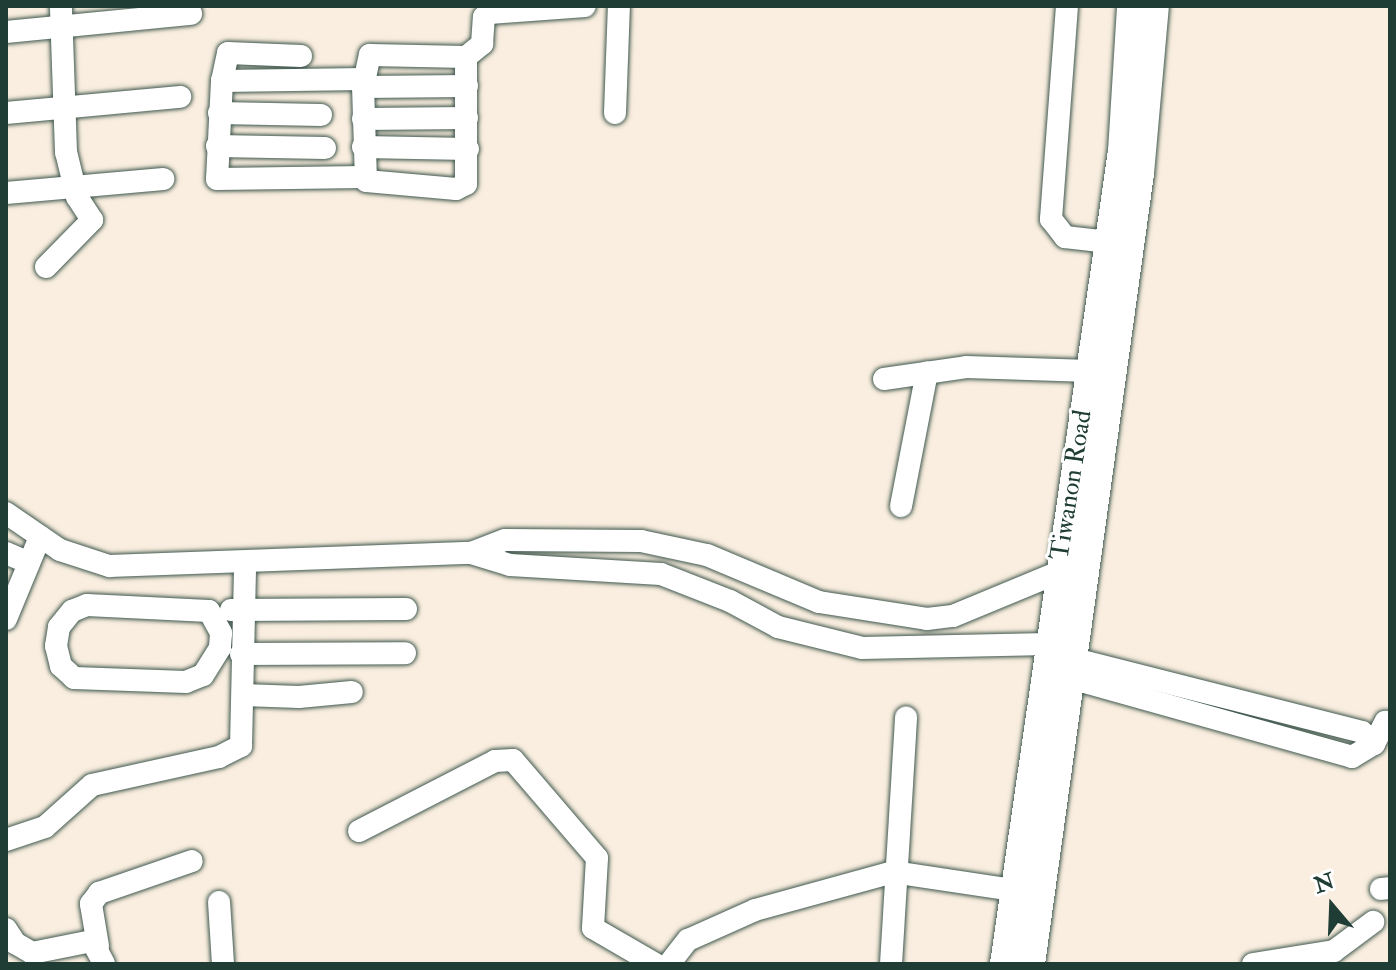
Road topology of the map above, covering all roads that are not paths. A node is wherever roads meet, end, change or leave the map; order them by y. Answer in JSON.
{"nodes":[{"id":1,"x":585,"y":6,"type":"edge"},
{"id":2,"x":619,"y":6,"type":"edge"},
{"id":3,"x":1067,"y":6,"type":"edge"},
{"id":4,"x":1131,"y":6,"type":"edge"},
{"id":5,"x":1155,"y":6,"type":"edge"},
{"id":6,"x":191,"y":14,"type":"dead end"},
{"id":7,"x":60,"y":16,"type":"edge"},
{"id":8,"x":6,"y":32,"type":"edge"},
{"id":9,"x":301,"y":56,"type":"dead end"},
{"id":10,"x":466,"y":57,"type":"junction"},
{"id":11,"x":222,"y":81,"type":"junction"},
{"id":12,"x":364,"y":83,"type":"junction"},
{"id":13,"x":467,"y":86,"type":"junction"},
{"id":14,"x":180,"y":97,"type":"dead end"},
{"id":15,"x":64,"y":107,"type":"junction"},
{"id":16,"x":6,"y":113,"type":"edge"},
{"id":17,"x":219,"y":113,"type":"junction"},
{"id":18,"x":615,"y":113,"type":"dead end"},
{"id":19,"x":321,"y":115,"type":"dead end"},
{"id":20,"x":467,"y":118,"type":"junction"},
{"id":21,"x":363,"y":119,"type":"junction"},
{"id":22,"x":217,"y":146,"type":"junction"},
{"id":23,"x":363,"y":147,"type":"junction"},
{"id":24,"x":325,"y":148,"type":"dead end"},
{"id":25,"x":468,"y":149,"type":"junction"},
{"id":26,"x":364,"y":177,"type":"junction"},
{"id":27,"x":163,"y":179,"type":"dead end"},
{"id":28,"x":73,"y":186,"type":"junction"},
{"id":29,"x":6,"y":193,"type":"edge"},
{"id":30,"x":1109,"y":242,"type":"junction"},
{"id":31,"x":46,"y":267,"type":"dead end"},
{"id":32,"x":1090,"y":371,"type":"junction"},
{"id":33,"x":927,"y":372,"type":"junction"},
{"id":34,"x":884,"y":379,"type":"dead end"},
{"id":35,"x":901,"y":506,"type":"dead end"},
{"id":36,"x":6,"y":513,"type":"edge"},
{"id":37,"x":40,"y":537,"type":"junction"},
{"id":38,"x":6,"y":553,"type":"edge"},
{"id":39,"x":471,"y":553,"type":"junction"},
{"id":40,"x":29,"y":563,"type":"junction"},
{"id":41,"x":245,"y":564,"type":"junction"},
{"id":42,"x":1059,"y":572,"type":"junction"},
{"id":43,"x":244,"y":609,"type":"junction"},
{"id":44,"x":406,"y":609,"type":"dead end"},
{"id":45,"x":209,"y":611,"type":"junction"},
{"id":46,"x":6,"y":619,"type":"edge"},
{"id":47,"x":927,"y":619,"type":"junction"},
{"id":48,"x":235,"y":640,"type":"junction"},
{"id":49,"x":1048,"y":644,"type":"junction"},
{"id":50,"x":924,"y":647,"type":"junction"},
{"id":51,"x":405,"y":653,"type":"dead end"},
{"id":52,"x":1072,"y":668,"type":"junction"},
{"id":53,"x":352,"y":692,"type":"dead end"},
{"id":54,"x":243,"y":695,"type":"junction"},
{"id":55,"x":906,"y":717,"type":"dead end"},
{"id":56,"x":1385,"y":722,"type":"dead end"},
{"id":57,"x":359,"y":831,"type":"dead end"},
{"id":58,"x":6,"y":840,"type":"edge"},
{"id":59,"x":192,"y":861,"type":"dead end"},
{"id":60,"x":893,"y":872,"type":"junction"},
{"id":61,"x":1014,"y":890,"type":"junction"},
{"id":62,"x":219,"y":902,"type":"dead end"},
{"id":63,"x":1373,"y":922,"type":"dead end"},
{"id":64,"x":6,"y":929,"type":"edge"},
{"id":65,"x":97,"y":935,"type":"edge"},
{"id":66,"x":33,"y":959,"type":"edge"},
{"id":67,"x":1029,"y":963,"type":"edge"},
{"id":68,"x":223,"y":964,"type":"edge"},
{"id":69,"x":655,"y":964,"type":"edge"},
{"id":70,"x":669,"y":964,"type":"edge"},
{"id":71,"x":891,"y":964,"type":"edge"},
{"id":72,"x":1253,"y":964,"type":"edge"}],
"edges":[{"from":1,"to":10,"type":"street"},
{"from":2,"to":18,"type":"street"},
{"from":3,"to":30,"type":"street"},
{"from":4,"to":30,"type":"main road","name":"Tiwanon Road"},
{"from":5,"to":52,"type":"main road","name":"Tiwanon Road"},
{"from":6,"to":7,"type":"street"},
{"from":7,"to":8,"type":"street"},
{"from":7,"to":15,"type":"street"},
{"from":9,"to":11,"type":"street"},
{"from":10,"to":12,"type":"street"},
{"from":10,"to":13,"type":"street"},
{"from":11,"to":12,"type":"street"},
{"from":11,"to":17,"type":"street"},
{"from":12,"to":13,"type":"street"},
{"from":12,"to":21,"type":"street"},
{"from":13,"to":20,"type":"street"},
{"from":14,"to":15,"type":"street"},
{"from":15,"to":16,"type":"street"},
{"from":15,"to":28,"type":"street"},
{"from":17,"to":19,"type":"street"},
{"from":17,"to":22,"type":"street"},
{"from":20,"to":21,"type":"street"},
{"from":20,"to":25,"type":"street"},
{"from":21,"to":23,"type":"street"},
{"from":22,"to":24,"type":"street"},
{"from":22,"to":26,"type":"street"},
{"from":23,"to":25,"type":"street"},
{"from":23,"to":26,"type":"street"},
{"from":25,"to":26,"type":"street"},
{"from":27,"to":28,"type":"street"},
{"from":28,"to":29,"type":"street"},
{"from":28,"to":31,"type":"street"},
{"from":30,"to":32,"type":"main road","name":"Tiwanon Road"},
{"from":32,"to":33,"type":"street"},
{"from":32,"to":42,"type":"main road","name":"Tiwanon Road"},
{"from":33,"to":34,"type":"street"},
{"from":33,"to":35,"type":"street"},
{"from":36,"to":37,"type":"street"},
{"from":37,"to":40,"type":"street"},
{"from":37,"to":41,"type":"street"},
{"from":38,"to":40,"type":"street"},
{"from":39,"to":41,"type":"street"},
{"from":39,"to":47,"type":"street"},
{"from":39,"to":50,"type":"street"},
{"from":40,"to":46,"type":"street"},
{"from":41,"to":43,"type":"street"},
{"from":42,"to":47,"type":"street"},
{"from":42,"to":49,"type":"main road","name":"Tiwanon Road"},
{"from":43,"to":44,"type":"street"},
{"from":43,"to":45,"type":"street"},
{"from":43,"to":48,"type":"street"},
{"from":45,"to":48,"type":"street"},
{"from":45,"to":48,"type":"street"},
{"from":47,"to":50,"type":"street"},
{"from":48,"to":51,"type":"street"},
{"from":48,"to":54,"type":"street"},
{"from":49,"to":50,"type":"street"},
{"from":49,"to":61,"type":"main road","name":"Tiwanon Road"},
{"from":52,"to":56,"type":"street"},
{"from":52,"to":67,"type":"main road","name":"Tiwanon Road"},
{"from":53,"to":54,"type":"street"},
{"from":54,"to":58,"type":"street"},
{"from":55,"to":60,"type":"street"},
{"from":57,"to":69,"type":"street"},
{"from":59,"to":65,"type":"street"},
{"from":60,"to":61,"type":"street"},
{"from":60,"to":70,"type":"street"},
{"from":60,"to":71,"type":"street"},
{"from":61,"to":67,"type":"main road","name":"Tiwanon Road"},
{"from":62,"to":68,"type":"street"},
{"from":63,"to":72,"type":"street"},
{"from":64,"to":66,"type":"street"},
{"from":65,"to":66,"type":"street"}]}
